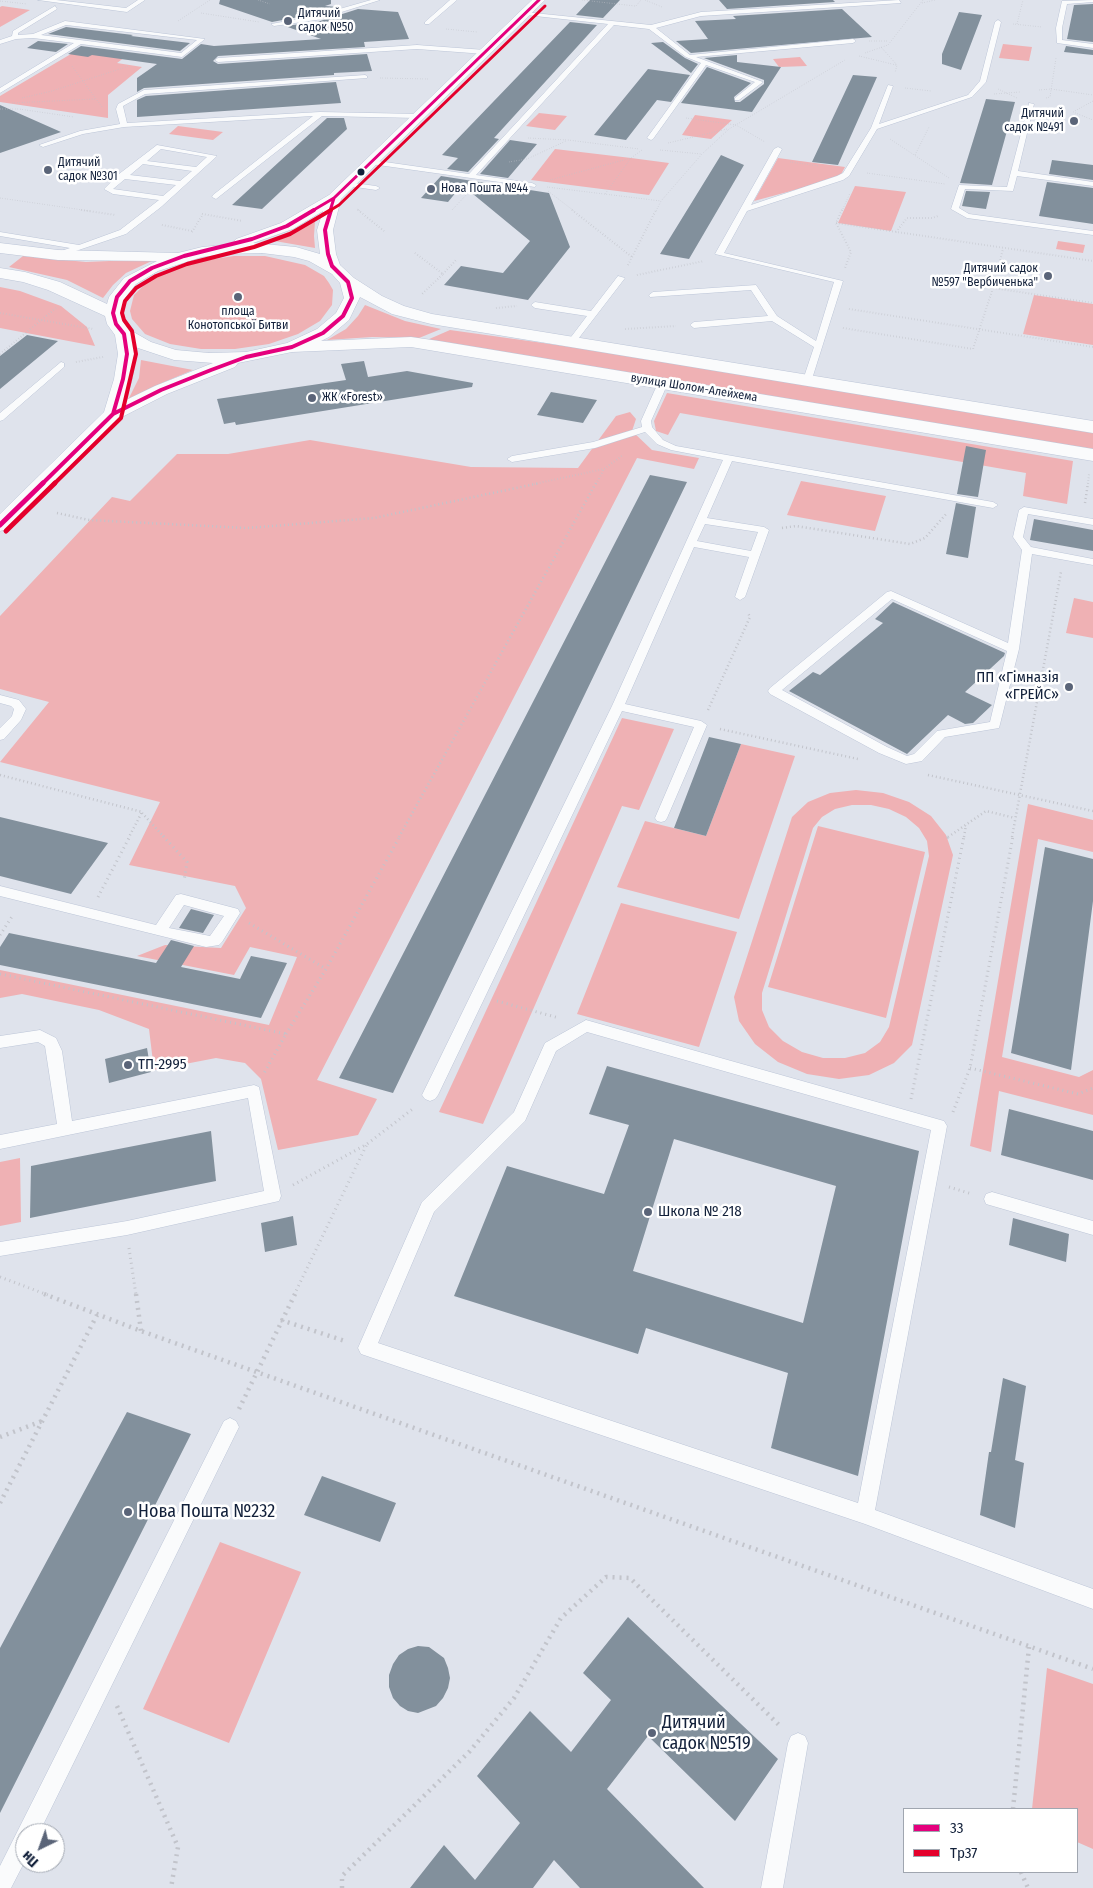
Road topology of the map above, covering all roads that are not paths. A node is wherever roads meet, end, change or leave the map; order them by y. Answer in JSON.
{"nodes":[{"id":1,"x":41,"y":0,"type":"edge"},
{"id":2,"x":142,"y":0,"type":"edge"},
{"id":3,"x":376,"y":0,"type":"edge"},
{"id":4,"x":454,"y":0,"type":"edge"},
{"id":5,"x":539,"y":0,"type":"edge"},
{"id":6,"x":1093,"y":0,"type":"edge"},
{"id":7,"x":899,"y":2,"type":"dead end"},
{"id":8,"x":55,"y":8,"type":"dead end"},
{"id":9,"x":526,"y":13,"type":"junction"},
{"id":10,"x":998,"y":22,"type":"road end"},
{"id":11,"x":427,"y":23,"type":"dead end"},
{"id":12,"x":612,"y":23,"type":"junction"},
{"id":13,"x":274,"y":24,"type":"road end"},
{"id":14,"x":651,"y":28,"type":"junction"},
{"id":15,"x":33,"y":36,"type":"junction"},
{"id":16,"x":15,"y":37,"type":"junction"},
{"id":17,"x":854,"y":41,"type":"dead end"},
{"id":18,"x":0,"y":42,"type":"edge"},
{"id":19,"x":80,"y":42,"type":"junction"},
{"id":20,"x":1093,"y":46,"type":"edge"},
{"id":21,"x":485,"y":52,"type":"junction"},
{"id":22,"x":688,"y":56,"type":"junction"},
{"id":23,"x":218,"y":60,"type":"dead end"},
{"id":24,"x":705,"y":62,"type":"junction"},
{"id":25,"x":365,"y":77,"type":"road end"},
{"id":26,"x":890,"y":86,"type":"road end"},
{"id":27,"x":0,"y":91,"type":"edge"},
{"id":28,"x":737,"y":99,"type":"dead end"},
{"id":29,"x":1031,"y":104,"type":"road end"},
{"id":30,"x":320,"y":114,"type":"junction"},
{"id":31,"x":419,"y":116,"type":"junction"},
{"id":32,"x":124,"y":125,"type":"junction"},
{"id":33,"x":874,"y":128,"type":"junction"},
{"id":34,"x":652,"y":138,"type":"dead end"},
{"id":35,"x":43,"y":145,"type":"dead end"},
{"id":36,"x":778,"y":149,"type":"road end"},
{"id":37,"x":141,"y":162,"type":"junction"},
{"id":38,"x":371,"y":162,"type":"junction"},
{"id":39,"x":199,"y":170,"type":"junction"},
{"id":40,"x":1013,"y":174,"type":"junction"},
{"id":41,"x":122,"y":176,"type":"junction"},
{"id":42,"x":471,"y":176,"type":"junction"},
{"id":43,"x":182,"y":184,"type":"junction"},
{"id":44,"x":349,"y":184,"type":"junction"},
{"id":45,"x":1093,"y":184,"type":"edge"},
{"id":46,"x":532,"y":185,"type":"road end"},
{"id":47,"x":376,"y":188,"type":"dead end"},
{"id":48,"x":216,"y":197,"type":"road end"},
{"id":49,"x":334,"y":198,"type":"junction"},
{"id":50,"x":165,"y":199,"type":"junction"},
{"id":51,"x":745,"y":208,"type":"junction"},
{"id":52,"x":0,"y":234,"type":"edge"},
{"id":53,"x":1093,"y":234,"type":"edge"},
{"id":54,"x":0,"y":248,"type":"edge"},
{"id":55,"x":81,"y":248,"type":"junction"},
{"id":56,"x":202,"y":252,"type":"junction"},
{"id":57,"x":58,"y":255,"type":"junction"},
{"id":58,"x":184,"y":256,"type":"junction"},
{"id":59,"x":332,"y":266,"type":"junction"},
{"id":60,"x":0,"y":273,"type":"edge"},
{"id":61,"x":621,"y":278,"type":"road end"},
{"id":62,"x":348,"y":282,"type":"junction"},
{"id":63,"x":653,"y":295,"type":"dead end"},
{"id":64,"x":535,"y":305,"type":"road end"},
{"id":65,"x":113,"y":313,"type":"junction"},
{"id":66,"x":593,"y":314,"type":"junction"},
{"id":67,"x":774,"y":318,"type":"junction"},
{"id":68,"x":694,"y":325,"type":"road end"},
{"id":69,"x":124,"y":334,"type":"junction"},
{"id":70,"x":572,"y":342,"type":"junction"},
{"id":71,"x":292,"y":347,"type":"junction"},
{"id":72,"x":819,"y":347,"type":"junction"},
{"id":73,"x":246,"y":357,"type":"junction"},
{"id":74,"x":61,"y":365,"type":"road end"},
{"id":75,"x":808,"y":380,"type":"junction"},
{"id":76,"x":662,"y":383,"type":"junction"},
{"id":77,"x":114,"y":414,"type":"junction"},
{"id":78,"x":0,"y":418,"type":"edge"},
{"id":79,"x":1093,"y":427,"type":"edge"},
{"id":80,"x":649,"y":431,"type":"junction"},
{"id":81,"x":729,"y":458,"type":"junction"},
{"id":82,"x":512,"y":459,"type":"dead end"},
{"id":83,"x":1091,"y":462,"type":"edge"},
{"id":84,"x":992,"y":505,"type":"dead end"},
{"id":85,"x":702,"y":520,"type":"junction"},
{"id":86,"x":1088,"y":521,"type":"edge"},
{"id":87,"x":0,"y":524,"type":"edge"},
{"id":88,"x":691,"y":543,"type":"junction"},
{"id":89,"x":1027,"y":550,"type":"junction"},
{"id":90,"x":755,"y":555,"type":"junction"},
{"id":91,"x":1093,"y":562,"type":"edge"},
{"id":92,"x":740,"y":596,"type":"road end"},
{"id":93,"x":1013,"y":649,"type":"junction"},
{"id":94,"x":0,"y":699,"type":"edge"},
{"id":95,"x":618,"y":706,"type":"junction"},
{"id":96,"x":0,"y":736,"type":"edge"},
{"id":97,"x":661,"y":818,"type":"dead end"},
{"id":98,"x":0,"y":892,"type":"edge"},
{"id":99,"x":160,"y":930,"type":"junction"},
{"id":100,"x":0,"y":1042,"type":"edge"},
{"id":101,"x":430,"y":1095,"type":"road end"},
{"id":102,"x":65,"y":1128,"type":"junction"},
{"id":103,"x":0,"y":1142,"type":"edge"},
{"id":104,"x":992,"y":1200,"type":"road end"},
{"id":105,"x":1093,"y":1228,"type":"edge"},
{"id":106,"x":0,"y":1249,"type":"edge"},
{"id":107,"x":230,"y":1427,"type":"road end"},
{"id":108,"x":865,"y":1515,"type":"junction"},
{"id":109,"x":1093,"y":1599,"type":"edge"},
{"id":110,"x":798,"y":1743,"type":"road end"},
{"id":111,"x":33,"y":1823,"type":"edge"},
{"id":112,"x":15,"y":1859,"type":"edge"},
{"id":113,"x":0,"y":1888,"type":"edge"},
{"id":114,"x":772,"y":1888,"type":"edge"}],
"edges":[{"from":1,"to":2,"type":"lane"},
{"from":3,"to":13,"type":"lane"},
{"from":4,"to":11,"type":"lane"},
{"from":5,"to":9,"type":"street"},
{"from":6,"to":20,"type":"lane"},
{"from":7,"to":14,"type":"lane"},
{"from":8,"to":16,"type":"lane"},
{"from":9,"to":12,"type":"lane"},
{"from":9,"to":21,"type":"street"},
{"from":10,"to":33,"type":"lane"},
{"from":12,"to":14,"type":"lane"},
{"from":12,"to":42,"type":"lane"},
{"from":14,"to":22,"type":"lane"},
{"from":15,"to":16,"type":"lane"},
{"from":15,"to":19,"type":"lane"},
{"from":15,"to":19,"type":"lane"},
{"from":16,"to":18,"type":"lane"},
{"from":17,"to":22,"type":"lane"},
{"from":19,"to":27,"type":"lane"},
{"from":21,"to":23,"type":"lane"},
{"from":21,"to":31,"type":"street"},
{"from":22,"to":24,"type":"lane"},
{"from":24,"to":28,"type":"lane"},
{"from":24,"to":34,"type":"lane"},
{"from":25,"to":32,"type":"lane"},
{"from":26,"to":33,"type":"lane"},
{"from":29,"to":40,"type":"lane"},
{"from":30,"to":31,"type":"lane"},
{"from":30,"to":32,"type":"lane"},
{"from":30,"to":48,"type":"lane"},
{"from":31,"to":38,"type":"street"},
{"from":32,"to":35,"type":"lane"},
{"from":33,"to":51,"type":"lane"},
{"from":36,"to":51,"type":"lane"},
{"from":37,"to":39,"type":"lane"},
{"from":37,"to":39,"type":"lane"},
{"from":37,"to":41,"type":"lane"},
{"from":38,"to":42,"type":"lane"},
{"from":38,"to":44,"type":"street"},
{"from":39,"to":43,"type":"lane"},
{"from":40,"to":45,"type":"lane"},
{"from":40,"to":53,"type":"lane"},
{"from":41,"to":43,"type":"lane"},
{"from":41,"to":50,"type":"lane"},
{"from":42,"to":46,"type":"lane"},
{"from":43,"to":50,"type":"lane"},
{"from":44,"to":47,"type":"lane"},
{"from":44,"to":49,"type":"street"},
{"from":49,"to":56,"type":"street"},
{"from":49,"to":59,"type":"street"},
{"from":50,"to":55,"type":"lane"},
{"from":51,"to":72,"type":"lane"},
{"from":52,"to":55,"type":"lane"},
{"from":54,"to":57,"type":"street"},
{"from":55,"to":57,"type":"lane"},
{"from":56,"to":58,"type":"street"},
{"from":56,"to":59,"type":"street"},
{"from":57,"to":58,"type":"street"},
{"from":58,"to":65,"type":"street"},
{"from":59,"to":62,"type":"street"},
{"from":60,"to":65,"type":"street"},
{"from":61,"to":66,"type":"lane"},
{"from":62,"to":70,"type":"street","name":"вулиця Шолом-Алейхема"},
{"from":62,"to":71,"type":"street"},
{"from":63,"to":67,"type":"lane"},
{"from":64,"to":66,"type":"lane"},
{"from":65,"to":69,"type":"street"},
{"from":66,"to":70,"type":"lane"},
{"from":67,"to":68,"type":"lane"},
{"from":67,"to":72,"type":"lane"},
{"from":69,"to":73,"type":"street"},
{"from":69,"to":77,"type":"street"},
{"from":70,"to":75,"type":"street","name":"вулиця Шолом-Алейхема"},
{"from":71,"to":73,"type":"street"},
{"from":71,"to":76,"type":"street","name":"вулиця Шолом-Алейхема"},
{"from":72,"to":75,"type":"lane"},
{"from":73,"to":77,"type":"street"},
{"from":74,"to":78,"type":"lane"},
{"from":75,"to":79,"type":"street","name":"вулиця Шолом-Алейхема"},
{"from":76,"to":80,"type":"lane"},
{"from":76,"to":83,"type":"street","name":"вулиця Шолом-Алейхема"},
{"from":77,"to":87,"type":"street"},
{"from":80,"to":81,"type":"lane"},
{"from":80,"to":82,"type":"lane"},
{"from":81,"to":84,"type":"lane"},
{"from":81,"to":85,"type":"lane"},
{"from":85,"to":88,"type":"lane"},
{"from":85,"to":90,"type":"lane"},
{"from":86,"to":89,"type":"lane"},
{"from":88,"to":90,"type":"lane"},
{"from":88,"to":95,"type":"lane"},
{"from":89,"to":91,"type":"lane"},
{"from":89,"to":93,"type":"lane"},
{"from":90,"to":92,"type":"lane"},
{"from":93,"to":93,"type":"lane"},
{"from":94,"to":96,"type":"lane"},
{"from":95,"to":97,"type":"lane"},
{"from":95,"to":101,"type":"lane"},
{"from":98,"to":99,"type":"lane"},
{"from":99,"to":99,"type":"lane"},
{"from":100,"to":102,"type":"lane"},
{"from":102,"to":103,"type":"lane"},
{"from":102,"to":106,"type":"lane"},
{"from":104,"to":105,"type":"lane"},
{"from":107,"to":111,"type":"lane"},
{"from":108,"to":108,"type":"lane"},
{"from":108,"to":109,"type":"lane"},
{"from":110,"to":114,"type":"lane"},
{"from":112,"to":113,"type":"lane"}]}
